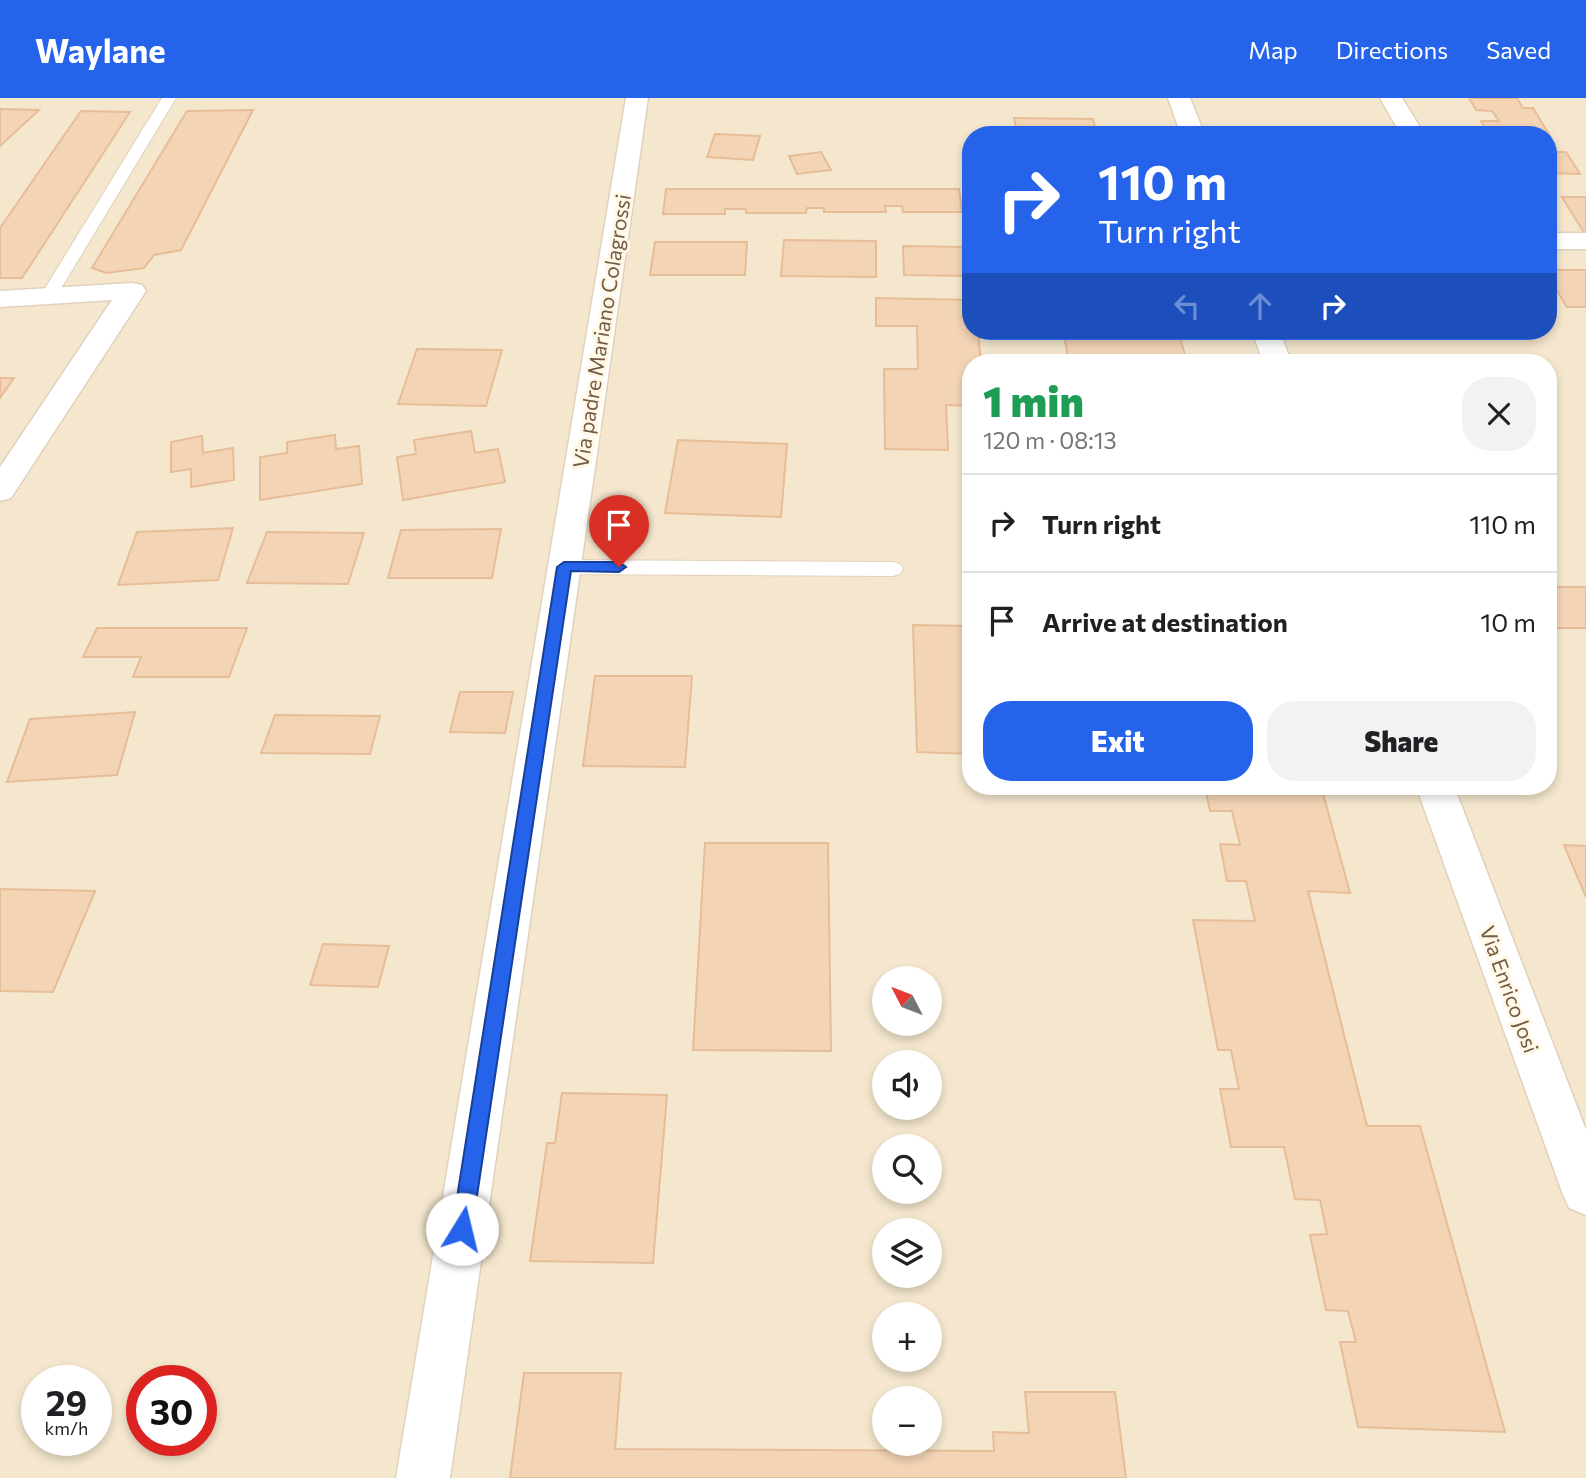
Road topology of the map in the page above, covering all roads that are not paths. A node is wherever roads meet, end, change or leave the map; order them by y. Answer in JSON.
{"nodes":[{"id":1,"x":169,"y":98,"type":"edge"},
{"id":2,"x":637,"y":98,"type":"edge"},
{"id":3,"x":1179,"y":98,"type":"edge"},
{"id":4,"x":1391,"y":98,"type":"edge"},
{"id":5,"x":1190,"y":126,"type":"edge"},
{"id":6,"x":1408,"y":126,"type":"edge"},
{"id":7,"x":1557,"y":241,"type":"edge"},
{"id":8,"x":1586,"y":242,"type":"edge"},
{"id":9,"x":49,"y":295,"type":"junction"},
{"id":10,"x":0,"y":299,"type":"edge"},
{"id":11,"x":0,"y":491,"type":"edge"},
{"id":12,"x":564,"y":567,"type":"junction"},
{"id":13,"x":893,"y":569,"type":"dead end"},
{"id":14,"x":1438,"y":795,"type":"edge"},
{"id":15,"x":1586,"y":1192,"type":"edge"},
{"id":16,"x":423,"y":1478,"type":"edge"}],
"edges":[{"from":1,"to":9,"type":"lane"},
{"from":2,"to":12,"type":"street","name":"Via padre Mariano Colagrossi"},
{"from":3,"to":5,"type":"street"},
{"from":4,"to":6,"type":"street"},
{"from":7,"to":8,"type":"street"},
{"from":9,"to":10,"type":"street"},
{"from":9,"to":11,"type":"street"},
{"from":12,"to":13,"type":"lane"},
{"from":12,"to":16,"type":"street","name":"Via padre Mariano Colagrossi"},
{"from":14,"to":15,"type":"street","name":"Via Enrico Josi"}]}
